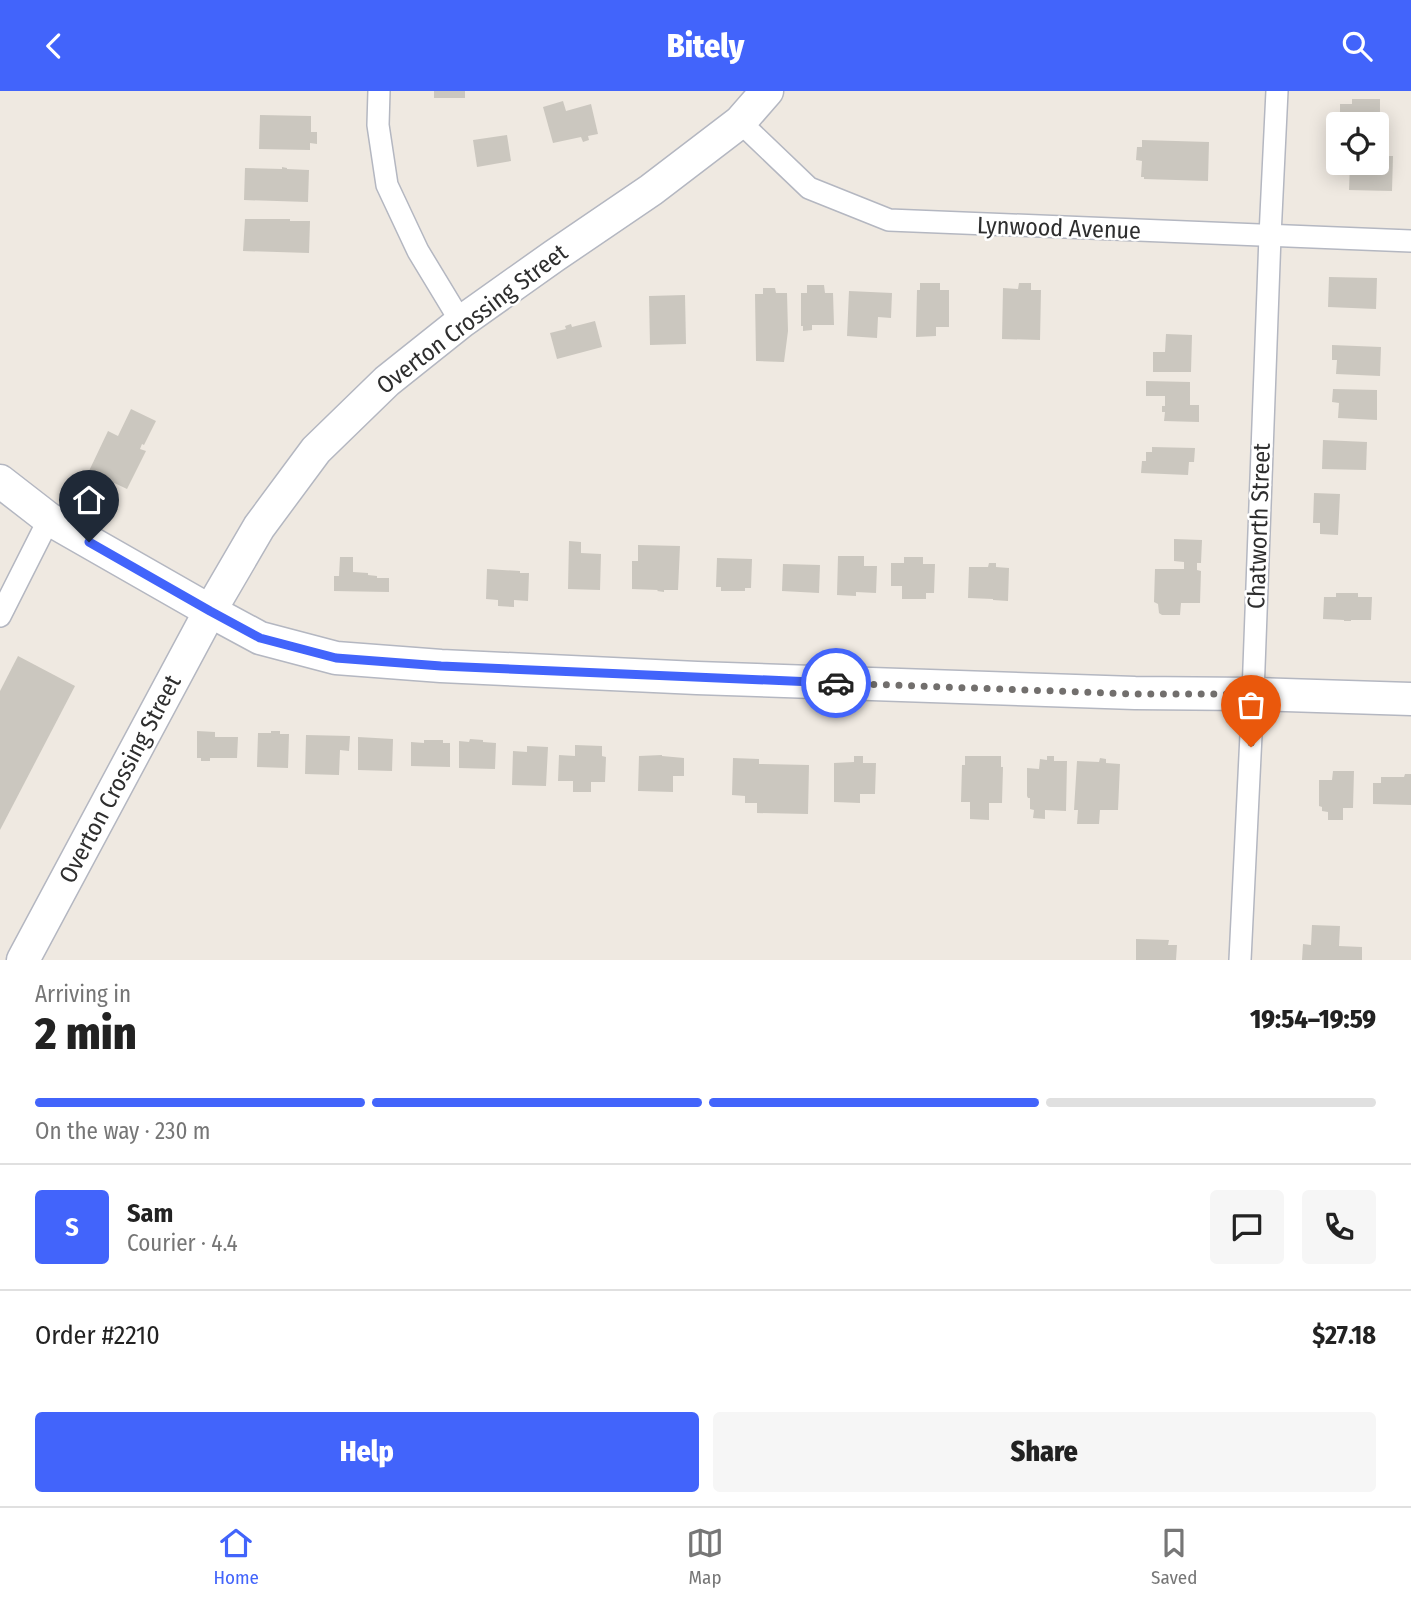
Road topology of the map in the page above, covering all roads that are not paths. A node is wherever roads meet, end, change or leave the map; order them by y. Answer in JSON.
{"nodes":[{"id":1,"x":379,"y":91,"type":"edge"},
{"id":2,"x":766,"y":91,"type":"edge"},
{"id":3,"x":1277,"y":91,"type":"edge"},
{"id":4,"x":740,"y":122,"type":"junction"},
{"id":5,"x":1270,"y":236,"type":"junction"},
{"id":6,"x":1411,"y":241,"type":"edge"},
{"id":7,"x":461,"y":322,"type":"junction"},
{"id":8,"x":0,"y":481,"type":"edge"},
{"id":9,"x":48,"y":519,"type":"junction"},
{"id":10,"x":210,"y":611,"type":"junction"},
{"id":11,"x":0,"y":616,"type":"edge"},
{"id":12,"x":1253,"y":694,"type":"junction"},
{"id":13,"x":1411,"y":699,"type":"edge"},
{"id":14,"x":23,"y":960,"type":"edge"},
{"id":15,"x":1240,"y":960,"type":"edge"}],
"edges":[{"from":1,"to":7,"type":"street"},
{"from":2,"to":4,"type":"main road","name":"Overton Crossing Street"},
{"from":3,"to":5,"type":"street","name":"Chatworth Street"},
{"from":4,"to":5,"type":"street","name":"Lynwood Avenue"},
{"from":4,"to":7,"type":"main road","name":"Overton Crossing Street"},
{"from":5,"to":6,"type":"street","name":"Lynwood Avenue"},
{"from":5,"to":12,"type":"street","name":"Chatworth Street"},
{"from":7,"to":10,"type":"main road","name":"Overton Crossing Street"},
{"from":8,"to":9,"type":"main road"},
{"from":9,"to":10,"type":"main road"},
{"from":9,"to":11,"type":"street"},
{"from":10,"to":12,"type":"main road"},
{"from":10,"to":14,"type":"main road","name":"Overton Crossing Street"},
{"from":12,"to":13,"type":"main road"},
{"from":12,"to":15,"type":"street","name":"Chatworth Street"}]}
